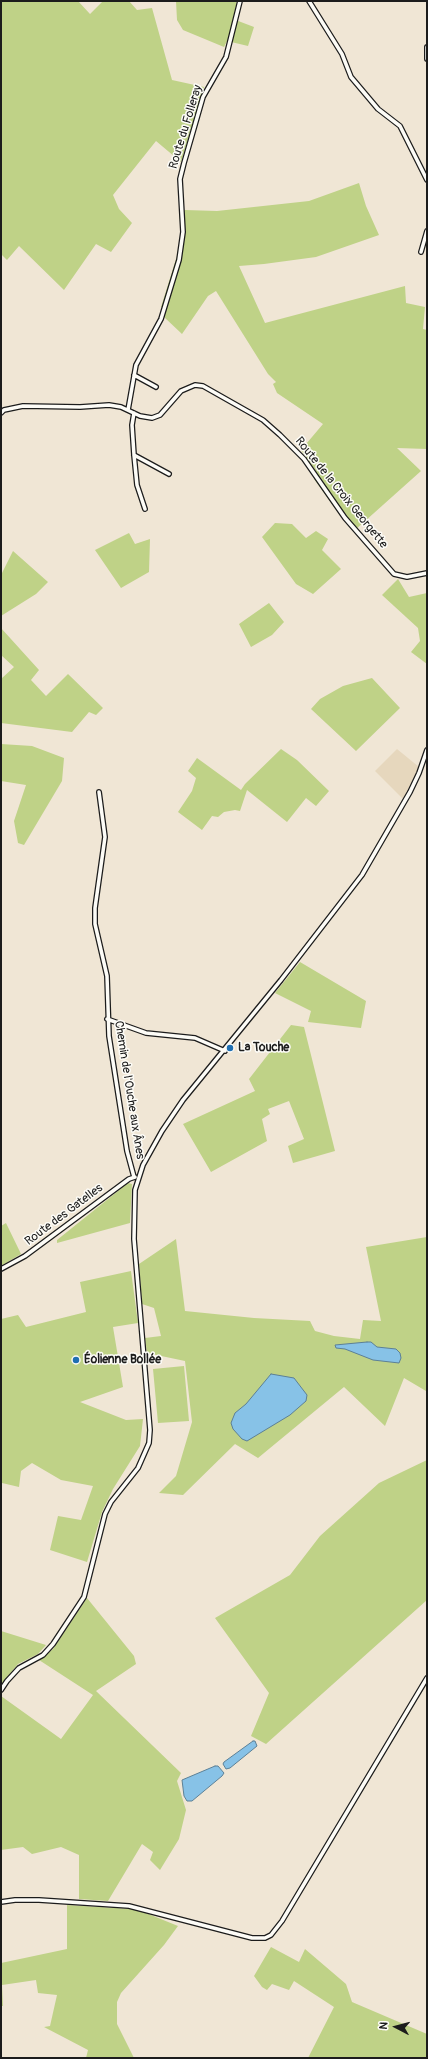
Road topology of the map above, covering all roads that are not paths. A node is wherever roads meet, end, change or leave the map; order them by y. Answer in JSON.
{"nodes":[{"id":1,"x":240,"y":1,"type":"edge"},
{"id":2,"x":309,"y":1,"type":"edge"},
{"id":3,"x":427,"y":47,"type":"edge"},
{"id":4,"x":427,"y":59,"type":"edge"},
{"id":5,"x":427,"y":180,"type":"edge"},
{"id":6,"x":427,"y":231,"type":"edge"},
{"id":7,"x":420,"y":252,"type":"dead end"},
{"id":8,"x":134,"y":376,"type":"junction"},
{"id":9,"x":156,"y":387,"type":"dead end"},
{"id":10,"x":2,"y":410,"type":"edge"},
{"id":11,"x":128,"y":410,"type":"junction"},
{"id":12,"x":134,"y":413,"type":"junction"},
{"id":13,"x":134,"y":455,"type":"junction"},
{"id":14,"x":169,"y":474,"type":"dead end"},
{"id":15,"x":145,"y":509,"type":"dead end"},
{"id":16,"x":427,"y":573,"type":"edge"},
{"id":17,"x":427,"y":750,"type":"edge"},
{"id":18,"x":99,"y":792,"type":"dead end"},
{"id":19,"x":107,"y":1019,"type":"junction"},
{"id":20,"x":225,"y":1051,"type":"junction"},
{"id":21,"x":136,"y":1177,"type":"junction"},
{"id":22,"x":1,"y":1269,"type":"edge"},
{"id":23,"x":427,"y":1678,"type":"edge"},
{"id":24,"x":1,"y":1690,"type":"edge"},
{"id":25,"x":1,"y":1902,"type":"edge"}],
"edges":[{"from":1,"to":8,"type":"street","name":"Route du Folleray"},
{"from":2,"to":5,"type":"street"},
{"from":3,"to":4,"type":"street"},
{"from":6,"to":7,"type":"street"},
{"from":8,"to":9,"type":"street"},
{"from":8,"to":11,"type":"street","name":"Route du Folleray"},
{"from":10,"to":11,"type":"street","name":"Route de la Croix Georgette"},
{"from":11,"to":12,"type":"street","name":"Route de la Croix Georgette"},
{"from":12,"to":13,"type":"street"},
{"from":12,"to":16,"type":"street","name":"Route de la Croix Georgette"},
{"from":13,"to":14,"type":"street"},
{"from":13,"to":15,"type":"street"},
{"from":17,"to":20,"type":"street"},
{"from":18,"to":19,"type":"street","name":"Chemin de l'Ouche aux Ânes"},
{"from":19,"to":20,"type":"street"},
{"from":19,"to":21,"type":"street","name":"Chemin de l'Ouche aux Ânes"},
{"from":20,"to":21,"type":"street"},
{"from":21,"to":22,"type":"street","name":"Route des Gatelles"},
{"from":21,"to":24,"type":"street"},
{"from":23,"to":25,"type":"street"}]}
